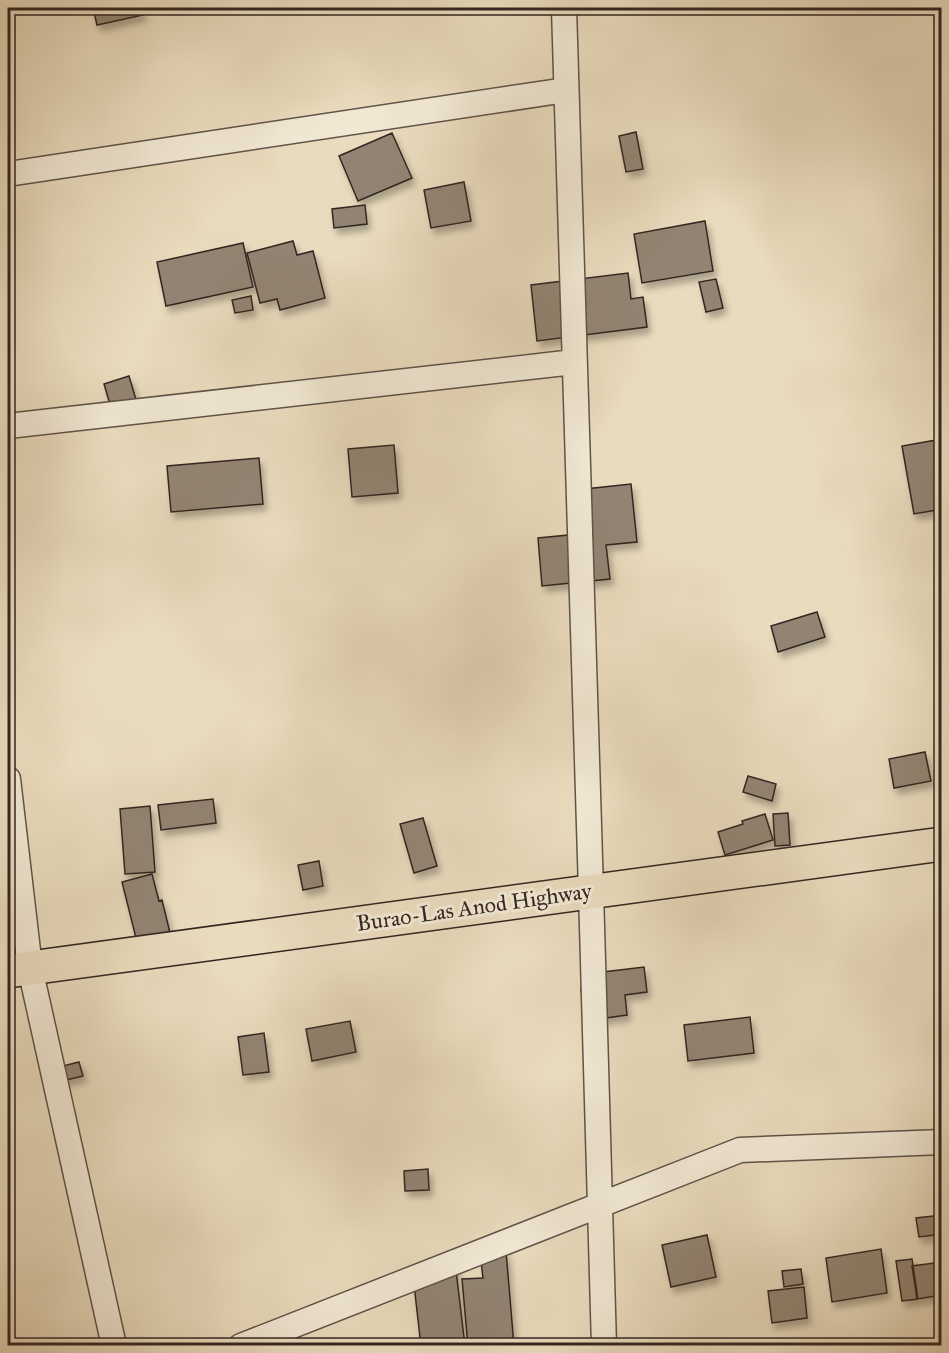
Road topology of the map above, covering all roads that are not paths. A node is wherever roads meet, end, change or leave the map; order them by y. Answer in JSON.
{"nodes":[{"id":1,"x":564,"y":8,"type":"edge"},
{"id":2,"x":566,"y":90,"type":"junction"},
{"id":3,"x":8,"y":174,"type":"edge"},
{"id":4,"x":574,"y":362,"type":"junction"},
{"id":5,"x":8,"y":426,"type":"edge"},
{"id":6,"x":8,"y":779,"type":"edge"},
{"id":7,"x":942,"y":844,"type":"edge"},
{"id":8,"x":591,"y":891,"type":"junction"},
{"id":9,"x":19,"y":970,"type":"edge"},
{"id":10,"x":942,"y":1142,"type":"edge"},
{"id":11,"x":599,"y":1205,"type":"junction"},
{"id":12,"x":114,"y":1346,"type":"edge"},
{"id":13,"x":241,"y":1346,"type":"edge"},
{"id":14,"x":604,"y":1346,"type":"edge"}],
"edges":[{"from":1,"to":2,"type":"street"},
{"from":2,"to":3,"type":"street"},
{"from":2,"to":4,"type":"street"},
{"from":4,"to":5,"type":"street"},
{"from":4,"to":8,"type":"street"},
{"from":6,"to":9,"type":"street"},
{"from":7,"to":8,"type":"highway","name":"Burao-Las Anod Highway"},
{"from":8,"to":9,"type":"highway","name":"Burao-Las Anod Highway"},
{"from":8,"to":11,"type":"street"},
{"from":9,"to":12,"type":"street"},
{"from":10,"to":11,"type":"street"},
{"from":11,"to":13,"type":"street"},
{"from":11,"to":14,"type":"street"}]}
